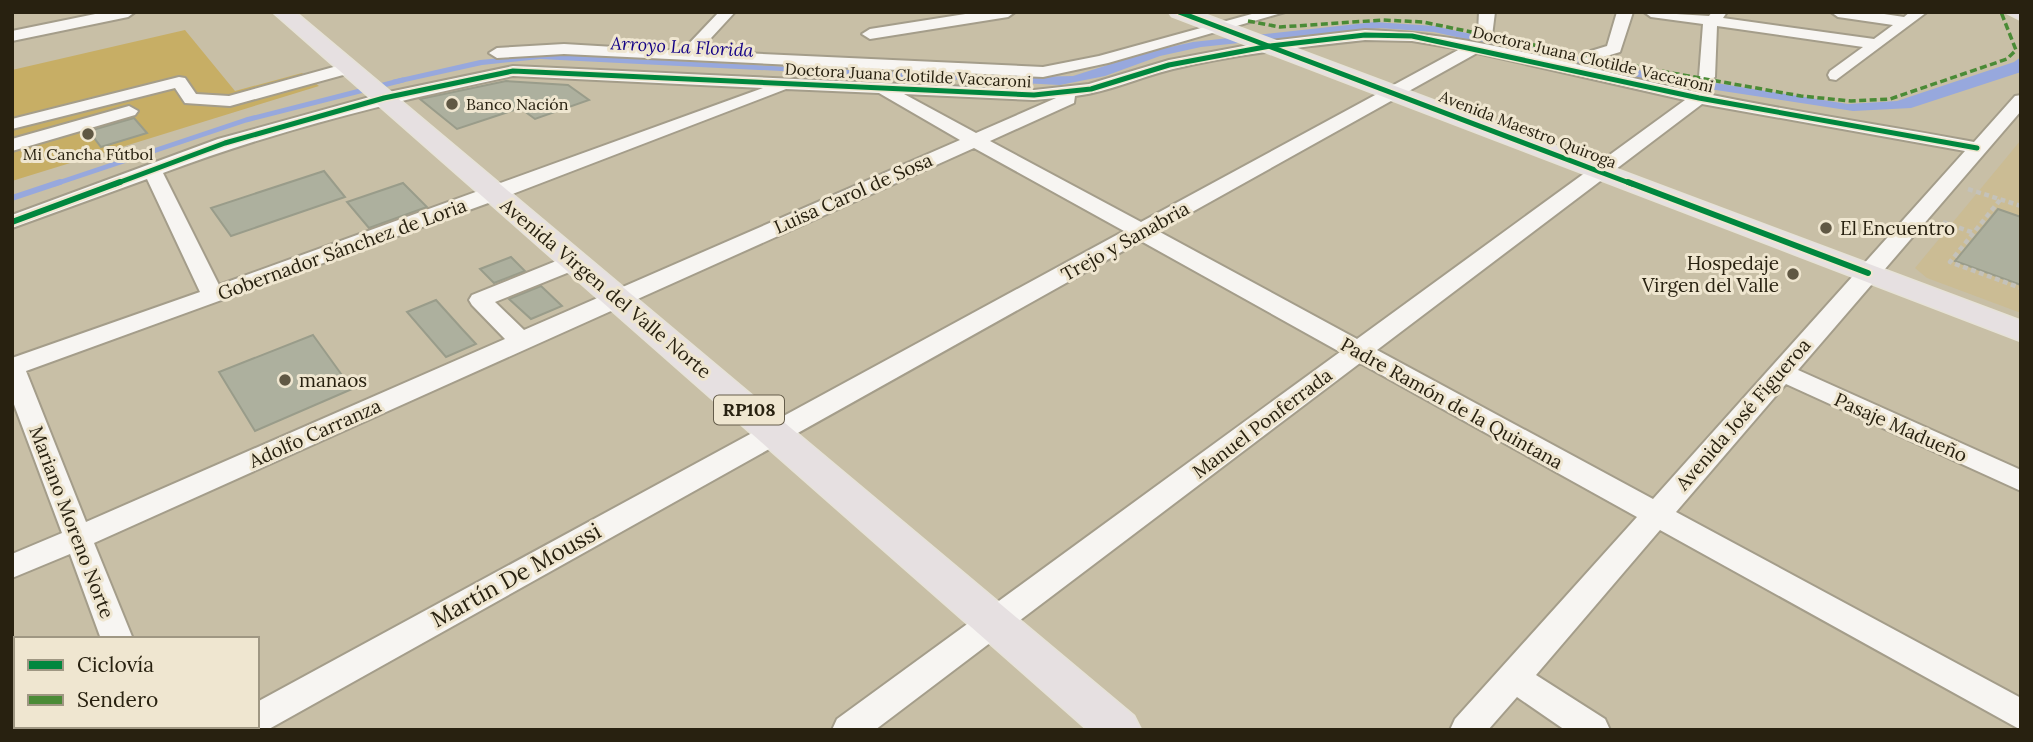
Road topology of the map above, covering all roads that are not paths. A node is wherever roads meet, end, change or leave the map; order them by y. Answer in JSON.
{"nodes":[{"id":1,"x":128,"y":12,"type":"edge"},
{"id":2,"x":283,"y":12,"type":"edge"},
{"id":3,"x":728,"y":12,"type":"edge"},
{"id":4,"x":1008,"y":12,"type":"edge"},
{"id":5,"x":1179,"y":12,"type":"edge"},
{"id":6,"x":1278,"y":12,"type":"edge"},
{"id":7,"x":1487,"y":12,"type":"edge"},
{"id":8,"x":1625,"y":12,"type":"edge"},
{"id":9,"x":1651,"y":12,"type":"edge"},
{"id":10,"x":1838,"y":12,"type":"edge"},
{"id":11,"x":2015,"y":12,"type":"edge"},
{"id":12,"x":2021,"y":14,"type":"edge"},
{"id":13,"x":1716,"y":17,"type":"edge"},
{"id":14,"x":1913,"y":17,"type":"edge"},
{"id":15,"x":896,"y":30,"type":"junction"},
{"id":16,"x":1227,"y":30,"type":"junction"},
{"id":17,"x":870,"y":34,"type":"dead end"},
{"id":18,"x":12,"y":36,"type":"edge"},
{"id":19,"x":1480,"y":40,"type":"junction"},
{"id":20,"x":1264,"y":44,"type":"junction"},
{"id":21,"x":1876,"y":44,"type":"junction"},
{"id":22,"x":497,"y":53,"type":"dead end"},
{"id":23,"x":687,"y":55,"type":"junction"},
{"id":24,"x":1587,"y":57,"type":"dead end"},
{"id":25,"x":933,"y":69,"type":"junction"},
{"id":26,"x":1836,"y":75,"type":"dead end"},
{"id":27,"x":367,"y":84,"type":"junction"},
{"id":28,"x":789,"y":84,"type":"junction"},
{"id":29,"x":1703,"y":88,"type":"junction"},
{"id":30,"x":1091,"y":89,"type":"junction"},
{"id":31,"x":883,"y":90,"type":"junction"},
{"id":32,"x":188,"y":94,"type":"junction"},
{"id":33,"x":1395,"y":94,"type":"junction"},
{"id":34,"x":2021,"y":100,"type":"edge"},
{"id":35,"x":12,"y":124,"type":"edge"},
{"id":36,"x":972,"y":139,"type":"junction"},
{"id":37,"x":12,"y":145,"type":"edge"},
{"id":38,"x":1977,"y":148,"type":"junction"},
{"id":39,"x":153,"y":172,"type":"junction"},
{"id":40,"x":1600,"y":172,"type":"junction"},
{"id":41,"x":495,"y":194,"type":"junction"},
{"id":42,"x":12,"y":222,"type":"edge"},
{"id":43,"x":1141,"y":232,"type":"junction"},
{"id":44,"x":574,"y":262,"type":"junction"},
{"id":45,"x":1868,"y":273,"type":"junction"},
{"id":46,"x":213,"y":296,"type":"junction"},
{"id":47,"x":617,"y":299,"type":"junction"},
{"id":48,"x":2019,"y":327,"type":"edge"},
{"id":49,"x":521,"y":341,"type":"junction"},
{"id":50,"x":1359,"y":352,"type":"junction"},
{"id":51,"x":12,"y":367,"type":"edge"},
{"id":52,"x":1780,"y":372,"type":"junction"},
{"id":53,"x":774,"y":431,"type":"junction"},
{"id":54,"x":2021,"y":481,"type":"edge"},
{"id":55,"x":1656,"y":515,"type":"junction"},
{"id":56,"x":78,"y":538,"type":"junction"},
{"id":57,"x":12,"y":568,"type":"edge"},
{"id":58,"x":994,"y":623,"type":"junction"},
{"id":59,"x":116,"y":637,"type":"edge"},
{"id":60,"x":1513,"y":677,"type":"junction"},
{"id":61,"x":2021,"y":715,"type":"edge"},
{"id":62,"x":259,"y":718,"type":"edge"},
{"id":63,"x":849,"y":730,"type":"edge"},
{"id":64,"x":1119,"y":730,"type":"edge"},
{"id":65,"x":1467,"y":730,"type":"edge"},
{"id":66,"x":1593,"y":730,"type":"edge"}],
"edges":[{"from":1,"to":18,"type":"street"},
{"from":2,"to":27,"type":"main road","name":"Avenida Virgen del Valle Norte","number":"RP108"},
{"from":3,"to":23,"type":"street"},
{"from":4,"to":15,"type":"street"},
{"from":5,"to":16,"type":"main road","name":"Avenida Maestro Quiroga"},
{"from":6,"to":16,"type":"street"},
{"from":7,"to":19,"type":"street"},
{"from":8,"to":24,"type":"street"},
{"from":9,"to":13,"type":"street"},
{"from":10,"to":14,"type":"street"},
{"from":11,"to":12,"type":"main road"},
{"from":13,"to":21,"type":"street"},
{"from":13,"to":29,"type":"street"},
{"from":14,"to":21,"type":"street"},
{"from":15,"to":17,"type":"street"},
{"from":15,"to":25,"type":"street"},
{"from":16,"to":20,"type":"main road","name":"Avenida Maestro Quiroga"},
{"from":16,"to":25,"type":"street"},
{"from":19,"to":20,"type":"street","name":"Doctora Juana Clotilde Vaccaroni"},
{"from":19,"to":29,"type":"street","name":"Doctora Juana Clotilde Vaccaroni"},
{"from":19,"to":33,"type":"street","name":"Trejo y Sanabria"},
{"from":20,"to":30,"type":"street","name":"Doctora Juana Clotilde Vaccaroni"},
{"from":20,"to":33,"type":"main road","name":"Avenida Maestro Quiroga"},
{"from":21,"to":26,"type":"street"},
{"from":22,"to":23,"type":"street"},
{"from":23,"to":25,"type":"street"},
{"from":27,"to":28,"type":"street","name":"Doctora Juana Clotilde Vaccaroni"},
{"from":27,"to":32,"type":"street"},
{"from":27,"to":39,"type":"street","name":"Doctora Juana Clotilde Vaccaroni"},
{"from":27,"to":41,"type":"main road","name":"Avenida Virgen del Valle Norte","number":"RP108"},
{"from":28,"to":31,"type":"street","name":"Doctora Juana Clotilde Vaccaroni"},
{"from":28,"to":41,"type":"street","name":"Gobernador Sánchez de Loria"},
{"from":29,"to":38,"type":"street","name":"Doctora Juana Clotilde Vaccaroni"},
{"from":29,"to":40,"type":"street","name":"Manuel Ponferrada"},
{"from":30,"to":31,"type":"street","name":"Doctora Juana Clotilde Vaccaroni"},
{"from":30,"to":36,"type":"street","name":"Luisa Carol de Sosa"},
{"from":31,"to":36,"type":"street","name":"Padre Ramón de la Quintana"},
{"from":32,"to":35,"type":"street"},
{"from":32,"to":37,"type":"street"},
{"from":33,"to":40,"type":"main road","name":"Avenida Maestro Quiroga"},
{"from":33,"to":43,"type":"street","name":"Trejo y Sanabria"},
{"from":34,"to":38,"type":"street","name":"Avenida José Figueroa"},
{"from":36,"to":43,"type":"street","name":"Padre Ramón de la Quintana"},
{"from":36,"to":47,"type":"street","name":"Luisa Carol de Sosa"},
{"from":38,"to":45,"type":"street","name":"Avenida José Figueroa"},
{"from":39,"to":42,"type":"street","name":"Doctora Juana Clotilde Vaccaroni"},
{"from":39,"to":46,"type":"street"},
{"from":40,"to":45,"type":"main road","name":"Avenida Maestro Quiroga"},
{"from":40,"to":50,"type":"street","name":"Manuel Ponferrada"},
{"from":41,"to":44,"type":"main road","name":"Avenida Virgen del Valle Norte","number":"RP108"},
{"from":41,"to":46,"type":"street","name":"Gobernador Sánchez de Loria"},
{"from":43,"to":50,"type":"street","name":"Padre Ramón de la Quintana"},
{"from":43,"to":53,"type":"street","name":"Trejo y Sanabria"},
{"from":44,"to":47,"type":"main road","name":"Avenida Virgen del Valle Norte","number":"RP108"},
{"from":44,"to":49,"type":"street"},
{"from":45,"to":48,"type":"main road","name":"Avenida Maestro Quiroga"},
{"from":45,"to":52,"type":"street","name":"Avenida José Figueroa"},
{"from":46,"to":51,"type":"street","name":"Gobernador Sánchez de Loria"},
{"from":47,"to":49,"type":"street","name":"Adolfo Carranza"},
{"from":47,"to":53,"type":"main road","name":"Avenida Virgen del Valle Norte","number":"RP108"},
{"from":49,"to":56,"type":"street","name":"Adolfo Carranza"},
{"from":50,"to":55,"type":"street","name":"Padre Ramón de la Quintana"},
{"from":50,"to":58,"type":"street","name":"Manuel Ponferrada"},
{"from":51,"to":56,"type":"street","name":"Mariano Moreno Norte"},
{"from":52,"to":54,"type":"street","name":"Pasaje Madueño"},
{"from":52,"to":55,"type":"street","name":"Avenida José Figueroa"},
{"from":53,"to":58,"type":"main road","name":"Avenida Virgen del Valle Norte","number":"RP108"},
{"from":53,"to":62,"type":"street","name":"Martín De Moussi"},
{"from":55,"to":60,"type":"street","name":"Avenida José Figueroa"},
{"from":55,"to":61,"type":"street","name":"Padre Ramón de la Quintana"},
{"from":56,"to":57,"type":"street","name":"Adolfo Carranza"},
{"from":56,"to":59,"type":"street","name":"Mariano Moreno Norte"},
{"from":58,"to":63,"type":"street","name":"Manuel Ponferrada"},
{"from":58,"to":64,"type":"main road","name":"Avenida Virgen del Valle Norte","number":"RP108"},
{"from":60,"to":65,"type":"street","name":"Avenida José Figueroa"},
{"from":60,"to":66,"type":"street"}]}
